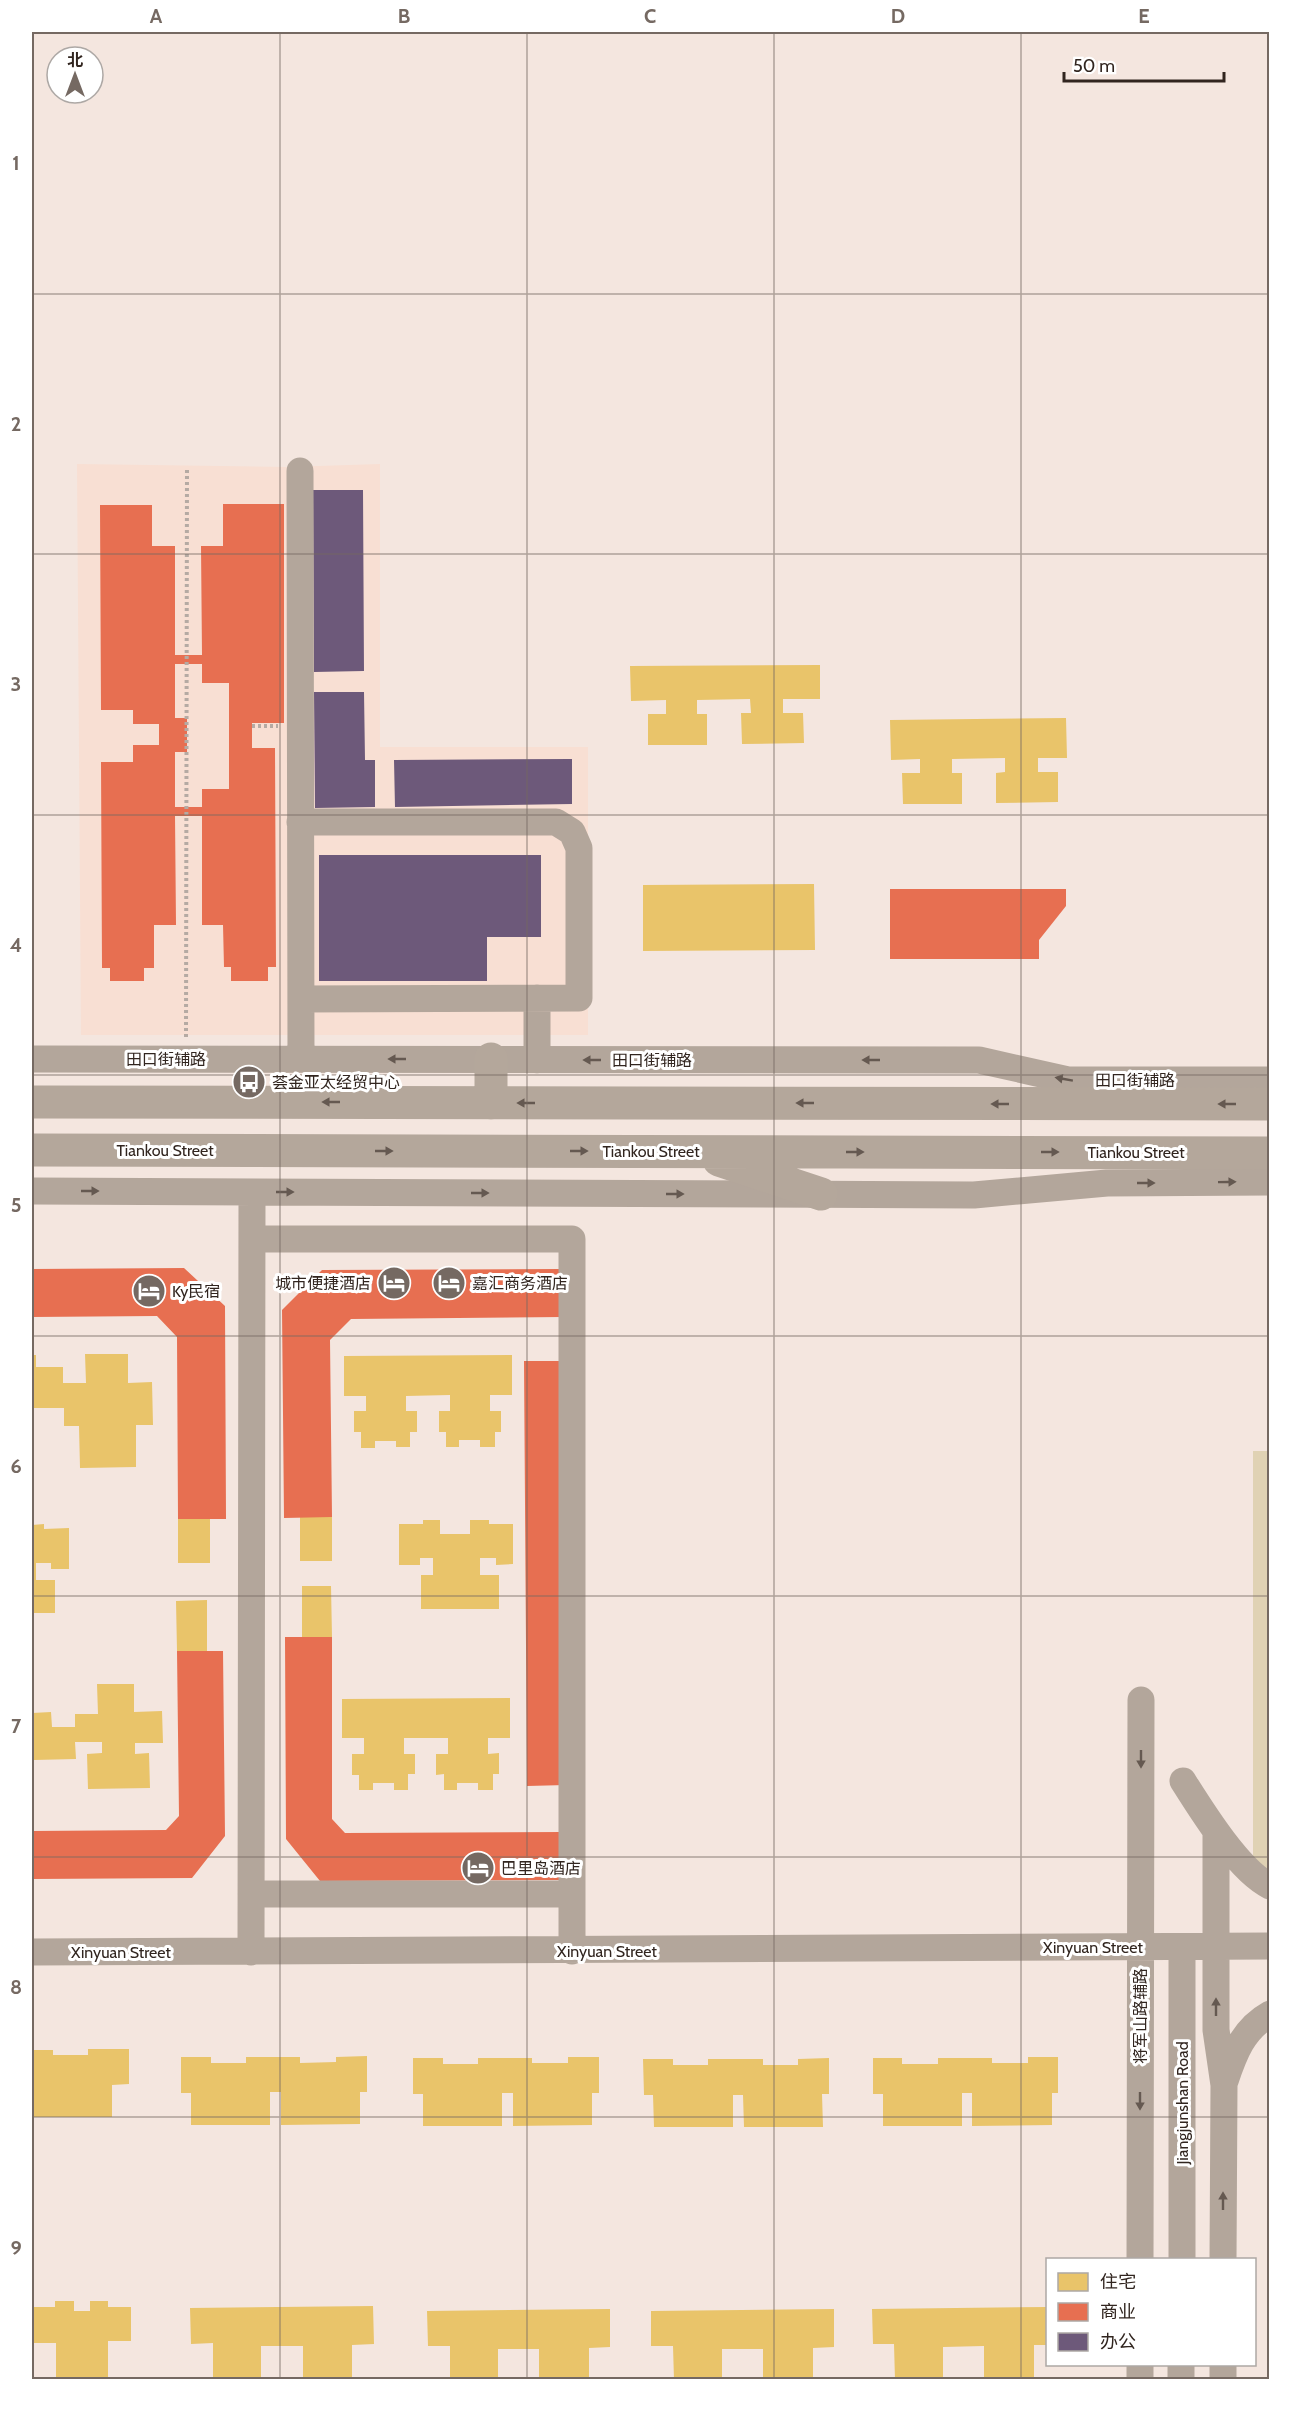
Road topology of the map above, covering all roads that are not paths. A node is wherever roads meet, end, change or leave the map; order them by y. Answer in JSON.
{"nodes":[{"id":1,"x":300,"y":471,"type":"dead end"},
{"id":2,"x":300,"y":822,"type":"junction"},
{"id":3,"x":537,"y":998,"type":"junction"},
{"id":4,"x":301,"y":1010,"type":"junction"},
{"id":5,"x":32,"y":1059,"type":"edge"},
{"id":6,"x":301,"y":1059,"type":"junction"},
{"id":7,"x":491,"y":1059,"type":"junction"},
{"id":8,"x":537,"y":1060,"type":"junction"},
{"id":9,"x":1269,"y":1080,"type":"edge"},
{"id":10,"x":32,"y":1102,"type":"edge"},
{"id":11,"x":491,"y":1103,"type":"junction"},
{"id":12,"x":1269,"y":1104,"type":"edge"},
{"id":13,"x":32,"y":1150,"type":"edge"},
{"id":14,"x":692,"y":1151,"type":"junction"},
{"id":15,"x":1269,"y":1153,"type":"edge"},
{"id":16,"x":1269,"y":1182,"type":"edge"},
{"id":17,"x":32,"y":1191,"type":"edge"},
{"id":18,"x":252,"y":1192,"type":"junction"},
{"id":19,"x":822,"y":1194,"type":"junction"},
{"id":20,"x":252,"y":1239,"type":"junction"},
{"id":21,"x":1141,"y":1700,"type":"dead end"},
{"id":22,"x":1183,"y":1781,"type":"dead end"},
{"id":23,"x":1216,"y":1833,"type":"junction"},
{"id":24,"x":1269,"y":1886,"type":"edge"},
{"id":25,"x":251,"y":1894,"type":"junction"},
{"id":26,"x":572,"y":1894,"type":"junction"},
{"id":27,"x":1216,"y":1946,"type":"junction"},
{"id":28,"x":1269,"y":1946,"type":"edge"},
{"id":29,"x":1141,"y":1947,"type":"junction"},
{"id":30,"x":1182,"y":1947,"type":"junction"},
{"id":31,"x":572,"y":1951,"type":"junction"},
{"id":32,"x":32,"y":1952,"type":"edge"},
{"id":33,"x":251,"y":1952,"type":"junction"},
{"id":34,"x":1269,"y":2014,"type":"edge"},
{"id":35,"x":1224,"y":2085,"type":"junction"},
{"id":36,"x":1221,"y":2255,"type":"edge"},
{"id":37,"x":1140,"y":2258,"type":"edge"},
{"id":38,"x":1182,"y":2258,"type":"edge"}],
"edges":[{"from":1,"to":2,"type":"street"},
{"from":2,"to":3,"type":"street"},
{"from":2,"to":4,"type":"street"},
{"from":3,"to":4,"type":"street"},
{"from":3,"to":8,"type":"street"},
{"from":4,"to":6,"type":"street"},
{"from":5,"to":6,"type":"street","name":"田口街辅路"},
{"from":7,"to":6,"type":"street","name":"田口街辅路","one_way":true},
{"from":7,"to":8,"type":"street","name":"田口街辅路"},
{"from":7,"to":11,"type":"main road"},
{"from":9,"to":8,"type":"street","name":"田口街辅路","one_way":true},
{"from":11,"to":10,"type":"main road","one_way":true},
{"from":12,"to":11,"type":"main road","one_way":true},
{"from":13,"to":14,"type":"main road","name":"Tiankou Street","one_way":true},
{"from":14,"to":15,"type":"main road","name":"Tiankou Street","one_way":true},
{"from":14,"to":19,"type":"main road"},
{"from":19,"to":16,"type":"street","one_way":true},
{"from":17,"to":18,"type":"street","one_way":true},
{"from":18,"to":19,"type":"street","one_way":true},
{"from":18,"to":20,"type":"street"},
{"from":20,"to":25,"type":"street"},
{"from":20,"to":26,"type":"street"},
{"from":21,"to":29,"type":"street","name":"将军山路辅路","one_way":true},
{"from":22,"to":23,"type":"street"},
{"from":23,"to":24,"type":"street"},
{"from":23,"to":27,"type":"street"},
{"from":25,"to":26,"type":"street"},
{"from":25,"to":33,"type":"street"},
{"from":26,"to":31,"type":"street"},
{"from":27,"to":28,"type":"street","name":"Xinyuan Street"},
{"from":27,"to":30,"type":"street","name":"Xinyuan Street"},
{"from":35,"to":27,"type":"street","one_way":true},
{"from":29,"to":30,"type":"street","name":"Xinyuan Street"},
{"from":29,"to":31,"type":"street","name":"Xinyuan Street"},
{"from":29,"to":37,"type":"street","name":"将军山路辅路","one_way":true},
{"from":30,"to":38,"type":"street","name":"Jiangjunshan Road"},
{"from":31,"to":33,"type":"street","name":"Xinyuan Street"},
{"from":32,"to":33,"type":"street","name":"Xinyuan Street"},
{"from":34,"to":35,"type":"street"},
{"from":36,"to":35,"type":"street","one_way":true}]}
